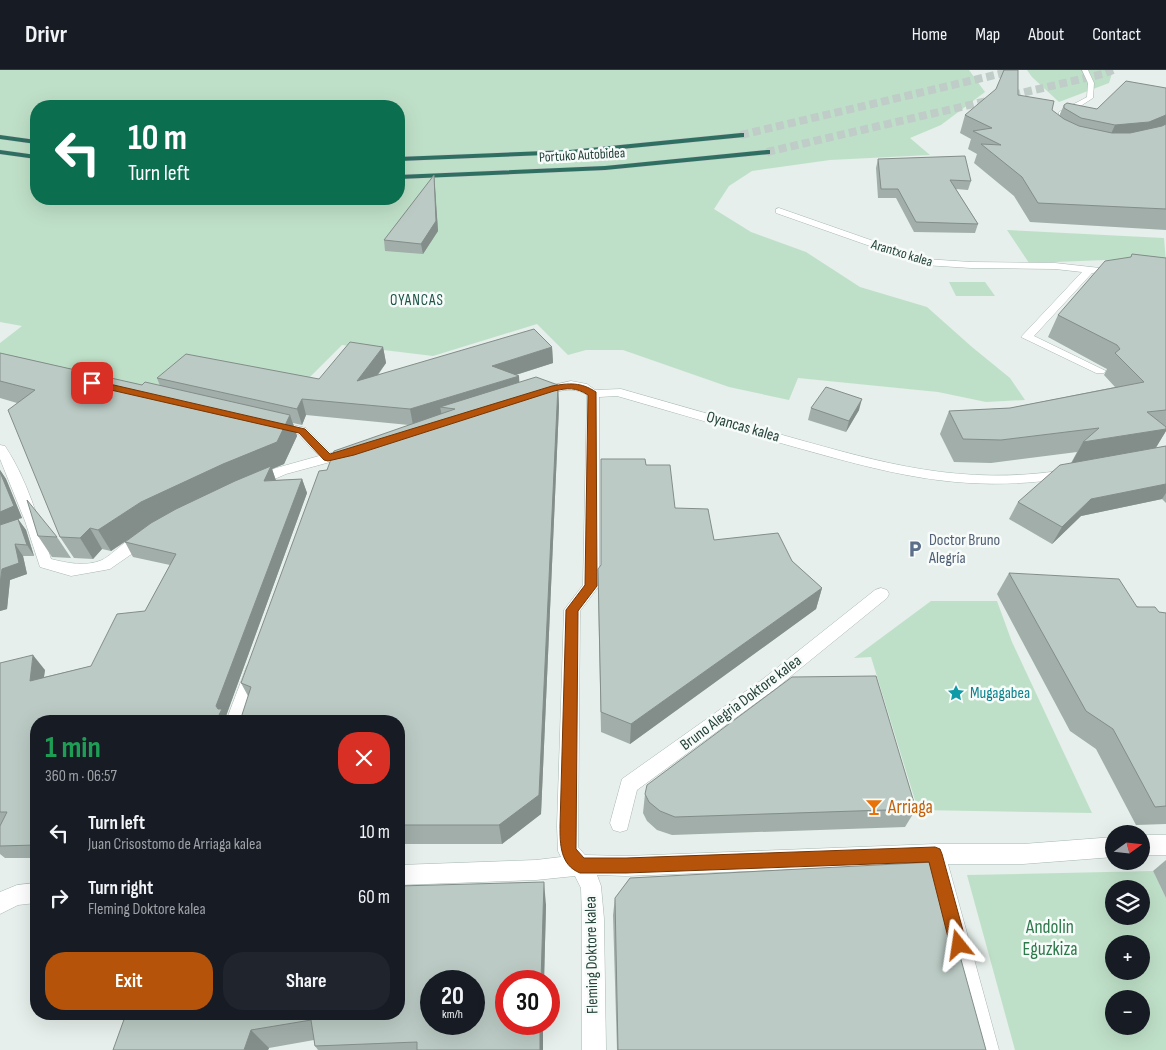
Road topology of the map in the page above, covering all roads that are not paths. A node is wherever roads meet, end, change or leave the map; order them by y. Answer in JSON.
{"nodes":[{"id":1,"x":1086,"y":70,"type":"edge"},
{"id":2,"x":1052,"y":120,"type":"edge"},
{"id":3,"x":741,"y":135,"type":"tunnel mouth"},
{"id":4,"x":0,"y":137,"type":"edge"},
{"id":5,"x":30,"y":141,"type":"edge"},
{"id":6,"x":0,"y":152,"type":"edge"},
{"id":7,"x":767,"y":152,"type":"tunnel mouth"},
{"id":8,"x":30,"y":156,"type":"edge"},
{"id":9,"x":405,"y":159,"type":"edge"},
{"id":10,"x":405,"y":177,"type":"edge"},
{"id":11,"x":779,"y":211,"type":"dead end"},
{"id":12,"x":1089,"y":270,"type":"junction"},
{"id":13,"x":1105,"y":270,"type":"edge"},
{"id":14,"x":1100,"y":371,"type":"dead end"},
{"id":15,"x":593,"y":394,"type":"junction"},
{"id":16,"x":525,"y":397,"type":"edge"},
{"id":17,"x":268,"y":424,"type":"edge"},
{"id":18,"x":0,"y":449,"type":"edge"},
{"id":19,"x":360,"y":450,"type":"edge"},
{"id":20,"x":328,"y":458,"type":"junction"},
{"id":21,"x":1078,"y":471,"type":"edge"},
{"id":22,"x":321,"y":476,"type":"edge"},
{"id":23,"x":246,"y":486,"type":"edge"},
{"id":24,"x":32,"y":521,"type":"junction"},
{"id":25,"x":16,"y":526,"type":"edge"},
{"id":26,"x":158,"y":529,"type":"edge"},
{"id":27,"x":881,"y":594,"type":"dead end"},
{"id":28,"x":257,"y":658,"type":"edge"},
{"id":29,"x":237,"y":715,"type":"edge"},
{"id":30,"x":620,"y":823,"type":"dead end"},
{"id":31,"x":1166,"y":845,"type":"edge"},
{"id":32,"x":1150,"y":846,"type":"edge"},
{"id":33,"x":1105,"y":848,"type":"edge"},
{"id":34,"x":935,"y":854,"type":"junction"},
{"id":35,"x":580,"y":866,"type":"junction"},
{"id":36,"x":405,"y":875,"type":"edge"},
{"id":37,"x":30,"y":893,"type":"edge"},
{"id":38,"x":0,"y":902,"type":"edge"},
{"id":39,"x":594,"y":1050,"type":"edge"},
{"id":40,"x":987,"y":1050,"type":"edge"}],
"edges":[{"from":1,"to":2,"type":"street"},
{"from":3,"to":9,"type":"highway","name":"Portuko Autobidea"},
{"from":4,"to":5,"type":"highway"},
{"from":6,"to":8,"type":"highway"},
{"from":7,"to":10,"type":"highway","name":"Portuko Autobidea"},
{"from":11,"to":12,"type":"street","name":"Arantxo kalea"},
{"from":12,"to":13,"type":"street","name":"Arantxo kalea"},
{"from":12,"to":14,"type":"street"},
{"from":15,"to":16,"type":"street","name":"Oyancas kalea"},
{"from":15,"to":21,"type":"street","name":"Oyancas kalea"},
{"from":15,"to":35,"type":"street","name":"Fleming Doktore kalea"},
{"from":17,"to":20,"type":"street"},
{"from":18,"to":24,"type":"street"},
{"from":19,"to":20,"type":"street"},
{"from":20,"to":22,"type":"street"},
{"from":20,"to":23,"type":"street"},
{"from":24,"to":25,"type":"street"},
{"from":24,"to":26,"type":"street"},
{"from":27,"to":30,"type":"street","name":"Bruno Alegria Doktore kalea"},
{"from":28,"to":29,"type":"street"},
{"from":31,"to":32,"type":"street"},
{"from":33,"to":34,"type":"street"},
{"from":34,"to":35,"type":"street"},
{"from":34,"to":40,"type":"street"},
{"from":35,"to":36,"type":"street"},
{"from":35,"to":39,"type":"street","name":"Fleming Doktore kalea"},
{"from":37,"to":38,"type":"street"}]}
